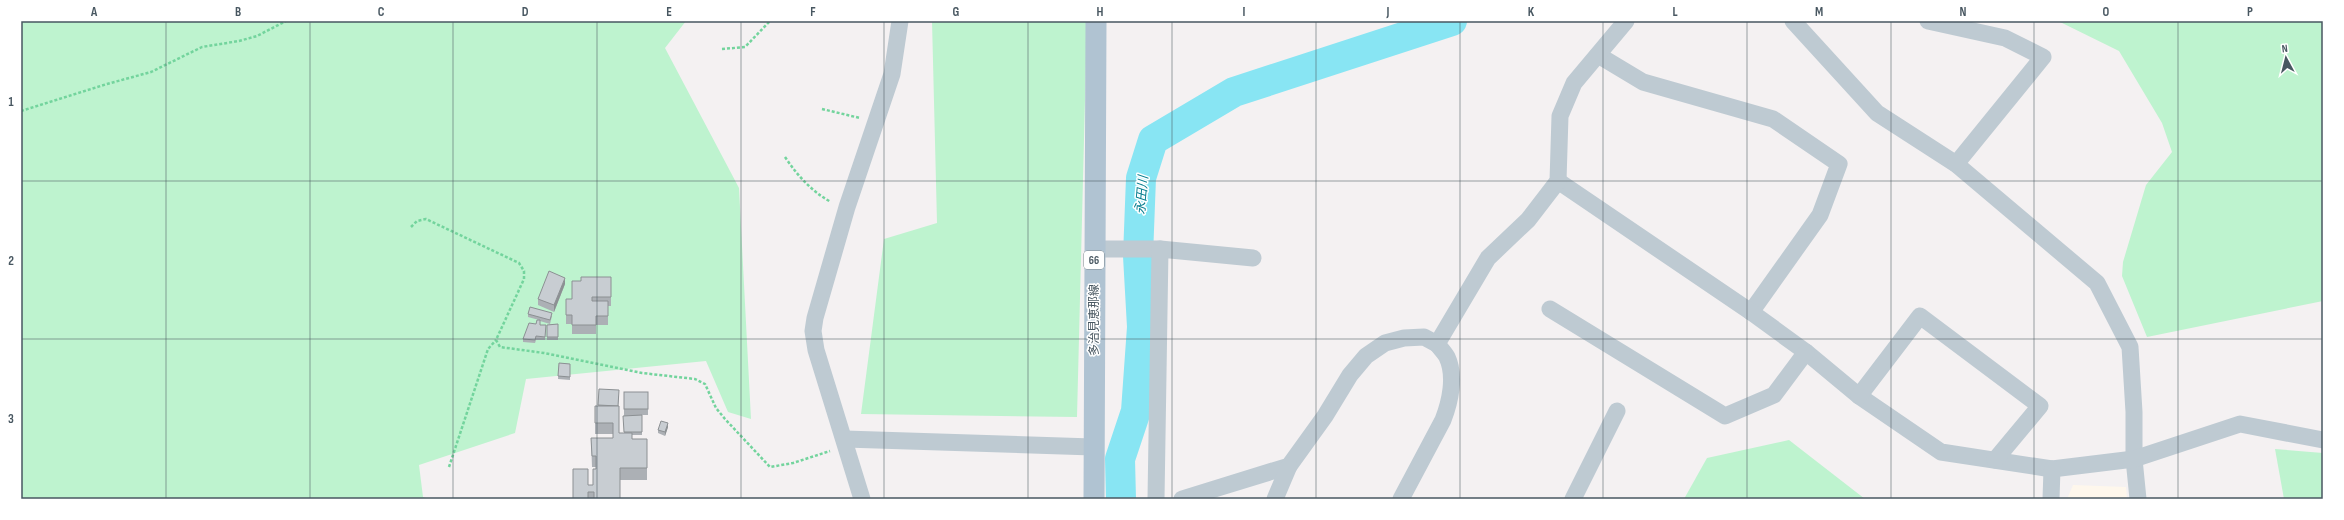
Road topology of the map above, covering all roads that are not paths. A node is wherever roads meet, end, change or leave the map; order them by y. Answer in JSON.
{"nodes":[{"id":1,"x":900,"y":21,"type":"edge"},
{"id":2,"x":1096,"y":21,"type":"edge"},
{"id":3,"x":1626,"y":21,"type":"edge"},
{"id":4,"x":1793,"y":21,"type":"edge"},
{"id":5,"x":1928,"y":21,"type":"edge"},
{"id":6,"x":1598,"y":55,"type":"junction"},
{"id":7,"x":1956,"y":164,"type":"junction"},
{"id":8,"x":1558,"y":181,"type":"junction"},
{"id":9,"x":1101,"y":249,"type":"junction"},
{"id":10,"x":1155,"y":249,"type":"junction"},
{"id":11,"x":1253,"y":258,"type":"dead end"},
{"id":12,"x":1550,"y":309,"type":"dead end"},
{"id":13,"x":1751,"y":312,"type":"junction"},
{"id":14,"x":1437,"y":344,"type":"junction"},
{"id":15,"x":1806,"y":352,"type":"junction"},
{"id":16,"x":1859,"y":396,"type":"junction"},
{"id":17,"x":1618,"y":411,"type":"dead end"},
{"id":18,"x":2323,"y":440,"type":"edge"},
{"id":19,"x":845,"y":443,"type":"junction"},
{"id":20,"x":1093,"y":447,"type":"junction"},
{"id":21,"x":2134,"y":459,"type":"junction"},
{"id":22,"x":1994,"y":460,"type":"junction"},
{"id":23,"x":1289,"y":466,"type":"junction"},
{"id":24,"x":2052,"y":469,"type":"junction"},
{"id":25,"x":862,"y":499,"type":"edge"},
{"id":26,"x":1094,"y":499,"type":"edge"},
{"id":27,"x":1156,"y":499,"type":"edge"},
{"id":28,"x":1182,"y":499,"type":"edge"},
{"id":29,"x":1275,"y":499,"type":"edge"},
{"id":30,"x":1401,"y":499,"type":"edge"},
{"id":31,"x":1574,"y":499,"type":"edge"},
{"id":32,"x":2051,"y":499,"type":"edge"},
{"id":33,"x":2138,"y":499,"type":"edge"}],
"edges":[{"from":1,"to":19,"type":"street"},
{"from":2,"to":9,"type":"main road","name":"多治見恵那線","number":"66"},
{"from":3,"to":6,"type":"street"},
{"from":4,"to":7,"type":"street"},
{"from":5,"to":7,"type":"street"},
{"from":6,"to":8,"type":"street"},
{"from":6,"to":13,"type":"street"},
{"from":7,"to":21,"type":"street"},
{"from":8,"to":13,"type":"street"},
{"from":8,"to":14,"type":"street"},
{"from":9,"to":10,"type":"street"},
{"from":9,"to":20,"type":"main road","name":"多治見恵那線","number":"66"},
{"from":10,"to":11,"type":"street"},
{"from":10,"to":27,"type":"street"},
{"from":12,"to":15,"type":"street"},
{"from":13,"to":15,"type":"street"},
{"from":14,"to":23,"type":"street"},
{"from":14,"to":30,"type":"street"},
{"from":15,"to":16,"type":"street"},
{"from":16,"to":22,"type":"street"},
{"from":16,"to":22,"type":"street"},
{"from":17,"to":31,"type":"street"},
{"from":18,"to":21,"type":"street"},
{"from":19,"to":20,"type":"street"},
{"from":19,"to":25,"type":"street"},
{"from":20,"to":26,"type":"main road","name":"多治見恵那線","number":"66"},
{"from":21,"to":24,"type":"street"},
{"from":21,"to":33,"type":"street"},
{"from":22,"to":24,"type":"street"},
{"from":23,"to":28,"type":"street"},
{"from":23,"to":29,"type":"street"},
{"from":24,"to":32,"type":"street"}]}
